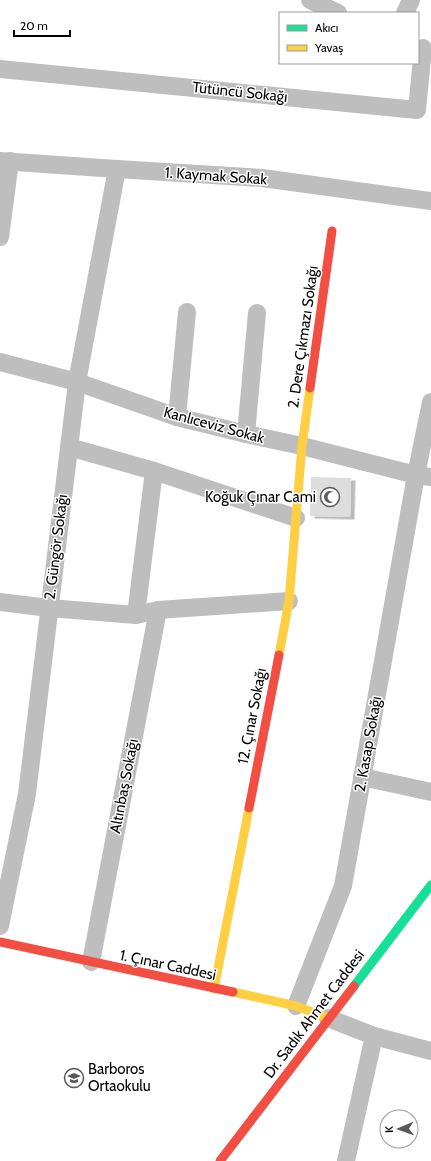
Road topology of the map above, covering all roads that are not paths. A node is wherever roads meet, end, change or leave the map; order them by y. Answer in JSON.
{"nodes":[{"id":1,"x":310,"y":0,"type":"edge"},
{"id":2,"x":411,"y":0,"type":"edge"},
{"id":3,"x":336,"y":12,"type":"edge"},
{"id":4,"x":405,"y":12,"type":"edge"},
{"id":5,"x":424,"y":48,"type":"edge"},
{"id":6,"x":0,"y":69,"type":"edge"},
{"id":7,"x":5,"y":161,"type":"edge"},
{"id":8,"x":117,"y":169,"type":"junction"},
{"id":9,"x":431,"y":201,"type":"edge"},
{"id":10,"x":332,"y":231,"type":"dead end"},
{"id":11,"x":0,"y":237,"type":"edge"},
{"id":12,"x":187,"y":312,"type":"dead end"},
{"id":13,"x":257,"y":313,"type":"dead end"},
{"id":14,"x":0,"y":362,"type":"edge"},
{"id":15,"x":77,"y":382,"type":"junction"},
{"id":16,"x":431,"y":402,"type":"edge"},
{"id":17,"x":177,"y":417,"type":"junction"},
{"id":18,"x":246,"y":434,"type":"junction"},
{"id":19,"x":302,"y":446,"type":"junction"},
{"id":20,"x":69,"y":447,"type":"junction"},
{"id":21,"x":154,"y":471,"type":"junction"},
{"id":22,"x":423,"y":476,"type":"edge"},
{"id":23,"x":296,"y":518,"type":"junction"},
{"id":24,"x":289,"y":601,"type":"junction"},
{"id":25,"x":0,"y":602,"type":"edge"},
{"id":26,"x":49,"y":608,"type":"junction"},
{"id":27,"x":158,"y":610,"type":"junction"},
{"id":28,"x":136,"y":615,"type":"junction"},
{"id":29,"x":362,"y":777,"type":"junction"},
{"id":30,"x":431,"y":792,"type":"edge"},
{"id":31,"x":431,"y":885,"type":"edge"},
{"id":32,"x":0,"y":926,"type":"edge"},
{"id":33,"x":0,"y":942,"type":"edge"},
{"id":34,"x":91,"y":962,"type":"junction"},
{"id":35,"x":214,"y":989,"type":"junction"},
{"id":36,"x":296,"y":1006,"type":"junction"},
{"id":37,"x":328,"y":1018,"type":"junction"},
{"id":38,"x":374,"y":1036,"type":"junction"},
{"id":39,"x":431,"y":1051,"type":"edge"},
{"id":40,"x":220,"y":1161,"type":"edge"},
{"id":41,"x":346,"y":1161,"type":"edge"}],
"edges":[{"from":1,"to":3,"type":"street"},
{"from":2,"to":4,"type":"street"},
{"from":5,"to":6,"type":"street","name":"Tütüncü Sokağı"},
{"from":7,"to":8,"type":"street","name":"1. Kaymak Sokak"},
{"from":7,"to":11,"type":"street"},
{"from":8,"to":9,"type":"street","name":"1. Kaymak Sokak"},
{"from":8,"to":15,"type":"street","name":"2. Güngör Sokağı"},
{"from":10,"to":19,"type":"street","name":"2. Dere Çıkmazı Sokağı"},
{"from":12,"to":17,"type":"street"},
{"from":13,"to":18,"type":"street"},
{"from":14,"to":15,"type":"street","name":"Kanlıceviz Sokak"},
{"from":15,"to":17,"type":"street","name":"Kanlıceviz Sokak"},
{"from":15,"to":20,"type":"street","name":"2. Güngör Sokağı"},
{"from":16,"to":22,"type":"street","name":"2. Kasap Sokağı"},
{"from":17,"to":18,"type":"street","name":"Kanlıceviz Sokak"},
{"from":18,"to":19,"type":"street","name":"Kanlıceviz Sokak"},
{"from":19,"to":22,"type":"street","name":"Kanlıceviz Sokak"},
{"from":19,"to":23,"type":"street","name":"12. Çınar Sokağı"},
{"from":20,"to":21,"type":"street"},
{"from":20,"to":26,"type":"street","name":"2. Güngör Sokağı"},
{"from":21,"to":23,"type":"street"},
{"from":21,"to":28,"type":"street"},
{"from":22,"to":29,"type":"street","name":"2. Kasap Sokağı"},
{"from":23,"to":24,"type":"street","name":"12. Çınar Sokağı"},
{"from":24,"to":27,"type":"street"},
{"from":24,"to":35,"type":"street","name":"12. Çınar Sokağı"},
{"from":25,"to":26,"type":"street"},
{"from":26,"to":28,"type":"street"},
{"from":26,"to":32,"type":"street","name":"2. Güngör Sokağı"},
{"from":27,"to":28,"type":"street"},
{"from":27,"to":34,"type":"street","name":"Altınbaş Sokağı"},
{"from":29,"to":30,"type":"street"},
{"from":29,"to":36,"type":"street","name":"2. Kasap Sokağı"},
{"from":31,"to":37,"type":"street","name":"Dr. Sadık Ahmet Caddesi"},
{"from":33,"to":34,"type":"street","name":"1. Çınar Caddesi"},
{"from":34,"to":35,"type":"street","name":"1. Çınar Caddesi"},
{"from":35,"to":36,"type":"street","name":"1. Çınar Caddesi"},
{"from":36,"to":37,"type":"street","name":"1. Çınar Caddesi"},
{"from":37,"to":38,"type":"street"},
{"from":37,"to":40,"type":"street","name":"Dr. Sadık Ahmet Caddesi"},
{"from":38,"to":39,"type":"street"},
{"from":38,"to":41,"type":"street"}]}
